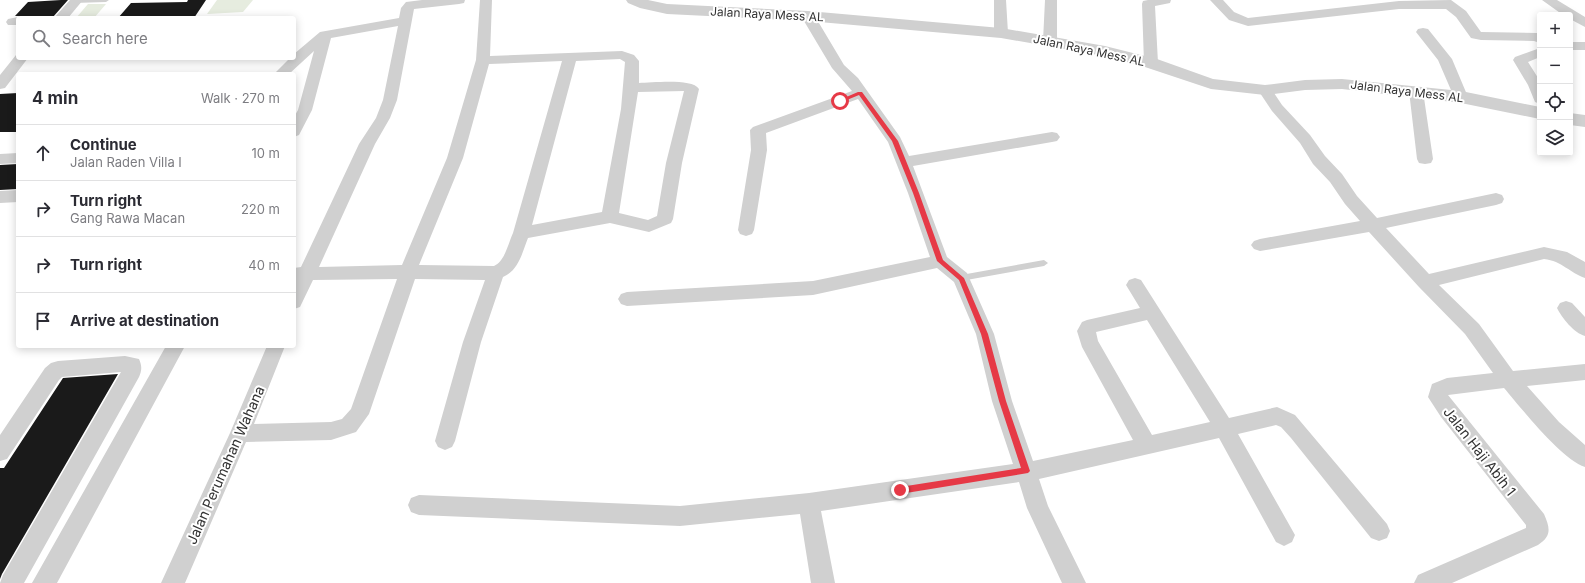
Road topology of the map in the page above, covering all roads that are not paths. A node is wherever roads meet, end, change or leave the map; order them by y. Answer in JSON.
{"nodes":[{"id":1,"x":106,"y":0,"type":"edge"},
{"id":2,"x":459,"y":0,"type":"edge"},
{"id":3,"x":486,"y":0,"type":"edge"},
{"id":4,"x":634,"y":0,"type":"edge"},
{"id":5,"x":1000,"y":0,"type":"edge"},
{"id":6,"x":1051,"y":0,"type":"edge"},
{"id":7,"x":1165,"y":0,"type":"edge"},
{"id":8,"x":1216,"y":0,"type":"edge"},
{"id":9,"x":1548,"y":0,"type":"edge"},
{"id":10,"x":76,"y":1,"type":"edge"},
{"id":11,"x":1446,"y":2,"type":"edge"},
{"id":12,"x":63,"y":16,"type":"edge"},
{"id":13,"x":808,"y":16,"type":"junction"},
{"id":14,"x":405,"y":21,"type":"junction"},
{"id":15,"x":1585,"y":23,"type":"edge"},
{"id":16,"x":1424,"y":32,"type":"dead end"},
{"id":17,"x":1001,"y":33,"type":"junction"},
{"id":18,"x":325,"y":35,"type":"junction"},
{"id":19,"x":1537,"y":37,"type":"edge"},
{"id":20,"x":1050,"y":40,"type":"junction"},
{"id":21,"x":1573,"y":46,"type":"edge"},
{"id":22,"x":1585,"y":46,"type":"edge"},
{"id":23,"x":1537,"y":53,"type":"edge"},
{"id":24,"x":570,"y":57,"type":"junction"},
{"id":25,"x":19,"y":60,"type":"edge"},
{"id":26,"x":296,"y":60,"type":"edge"},
{"id":27,"x":296,"y":60,"type":"edge"},
{"id":28,"x":483,"y":60,"type":"junction"},
{"id":29,"x":1151,"y":63,"type":"junction"},
{"id":30,"x":283,"y":72,"type":"edge"},
{"id":31,"x":0,"y":85,"type":"edge"},
{"id":32,"x":631,"y":88,"type":"junction"},
{"id":33,"x":1265,"y":90,"type":"junction"},
{"id":34,"x":1416,"y":91,"type":"junction"},
{"id":35,"x":1537,"y":91,"type":"edge"},
{"id":36,"x":860,"y":93,"type":"junction"},
{"id":37,"x":1461,"y":97,"type":"junction"},
{"id":38,"x":1537,"y":112,"type":"edge"},
{"id":39,"x":1573,"y":120,"type":"edge"},
{"id":40,"x":1585,"y":122,"type":"edge"},
{"id":41,"x":296,"y":128,"type":"edge"},
{"id":42,"x":1052,"y":137,"type":"dead end"},
{"id":43,"x":16,"y":158,"type":"edge"},
{"id":44,"x":0,"y":159,"type":"edge"},
{"id":45,"x":1425,"y":159,"type":"dead end"},
{"id":46,"x":904,"y":162,"type":"junction"},
{"id":47,"x":16,"y":196,"type":"edge"},
{"id":48,"x":0,"y":197,"type":"edge"},
{"id":49,"x":1496,"y":199,"type":"dead end"},
{"id":50,"x":610,"y":217,"type":"junction"},
{"id":51,"x":1373,"y":225,"type":"junction"},
{"id":52,"x":746,"y":230,"type":"dead end"},
{"id":53,"x":521,"y":233,"type":"junction"},
{"id":54,"x":1260,"y":245,"type":"dead end"},
{"id":55,"x":940,"y":261,"type":"junction"},
{"id":56,"x":1044,"y":262,"type":"dead end"},
{"id":57,"x":1585,"y":271,"type":"edge"},
{"id":58,"x":408,"y":272,"type":"junction"},
{"id":59,"x":300,"y":274,"type":"edge"},
{"id":60,"x":496,"y":274,"type":"junction"},
{"id":61,"x":961,"y":278,"type":"junction"},
{"id":62,"x":1425,"y":282,"type":"junction"},
{"id":63,"x":1135,"y":285,"type":"dead end"},
{"id":64,"x":296,"y":293,"type":"edge"},
{"id":65,"x":628,"y":299,"type":"dead end"},
{"id":66,"x":1566,"y":308,"type":"dead end"},
{"id":67,"x":1153,"y":312,"type":"junction"},
{"id":68,"x":1585,"y":330,"type":"edge"},
{"id":69,"x":175,"y":348,"type":"edge"},
{"id":70,"x":275,"y":348,"type":"edge"},
{"id":71,"x":1585,"y":372,"type":"edge"},
{"id":72,"x":1508,"y":379,"type":"junction"},
{"id":73,"x":1224,"y":427,"type":"junction"},
{"id":74,"x":240,"y":433,"type":"junction"},
{"id":75,"x":445,"y":441,"type":"dead end"},
{"id":76,"x":1147,"y":446,"type":"junction"},
{"id":77,"x":0,"y":452,"type":"edge"},
{"id":78,"x":1585,"y":458,"type":"edge"},
{"id":79,"x":1026,"y":471,"type":"junction"},
{"id":80,"x":809,"y":503,"type":"junction"},
{"id":81,"x":419,"y":505,"type":"dead end"},
{"id":82,"x":1379,"y":531,"type":"dead end"},
{"id":83,"x":1284,"y":535,"type":"dead end"},
{"id":84,"x":11,"y":583,"type":"edge"},
{"id":85,"x":44,"y":583,"type":"edge"},
{"id":86,"x":172,"y":583,"type":"edge"},
{"id":87,"x":822,"y":583,"type":"edge"},
{"id":88,"x":1074,"y":583,"type":"edge"},
{"id":89,"x":1426,"y":583,"type":"edge"}],
"edges":[{"from":1,"to":10,"type":"lane"},
{"from":2,"to":14,"type":"street"},
{"from":3,"to":28,"type":"street"},
{"from":4,"to":13,"type":"street","name":"Jalan Raya Mess AL"},
{"from":5,"to":17,"type":"street"},
{"from":6,"to":20,"type":"street"},
{"from":7,"to":29,"type":"street"},
{"from":8,"to":11,"type":"street"},
{"from":9,"to":15,"type":"street"},
{"from":10,"to":12,"type":"street"},
{"from":11,"to":19,"type":"street"},
{"from":13,"to":17,"type":"street","name":"Jalan Raya Mess AL"},
{"from":13,"to":36,"type":"street"},
{"from":14,"to":18,"type":"street"},
{"from":14,"to":59,"type":"street"},
{"from":16,"to":37,"type":"street"},
{"from":17,"to":20,"type":"street","name":"Jalan Raya Mess AL"},
{"from":18,"to":26,"type":"street"},
{"from":18,"to":41,"type":"street"},
{"from":20,"to":29,"type":"street","name":"Jalan Raya Mess AL"},
{"from":21,"to":22,"type":"street"},
{"from":23,"to":35,"type":"street"},
{"from":24,"to":28,"type":"street"},
{"from":24,"to":32,"type":"street"},
{"from":24,"to":53,"type":"street"},
{"from":25,"to":31,"type":"street"},
{"from":27,"to":30,"type":"street"},
{"from":28,"to":58,"type":"street"},
{"from":29,"to":33,"type":"street","name":"Jalan Raya Mess AL"},
{"from":32,"to":50,"type":"street"},
{"from":32,"to":50,"type":"street"},
{"from":33,"to":34,"type":"street","name":"Jalan Raya Mess AL"},
{"from":33,"to":51,"type":"street"},
{"from":34,"to":37,"type":"street","name":"Jalan Raya Mess AL"},
{"from":34,"to":45,"type":"street"},
{"from":36,"to":46,"type":"street"},
{"from":36,"to":52,"type":"street"},
{"from":37,"to":38,"type":"street","name":"Jalan Raya Mess AL"},
{"from":39,"to":40,"type":"street"},
{"from":42,"to":46,"type":"street"},
{"from":43,"to":44,"type":"street"},
{"from":46,"to":55,"type":"street"},
{"from":47,"to":48,"type":"street"},
{"from":49,"to":51,"type":"street"},
{"from":50,"to":53,"type":"street"},
{"from":51,"to":54,"type":"street"},
{"from":51,"to":62,"type":"street"},
{"from":53,"to":60,"type":"street"},
{"from":55,"to":61,"type":"street"},
{"from":55,"to":65,"type":"street"},
{"from":56,"to":61,"type":"lane"},
{"from":57,"to":62,"type":"street"},
{"from":58,"to":59,"type":"street"},
{"from":58,"to":60,"type":"street"},
{"from":58,"to":74,"type":"street"},
{"from":59,"to":64,"type":"street"},
{"from":60,"to":75,"type":"street"},
{"from":61,"to":79,"type":"street"},
{"from":62,"to":72,"type":"street"},
{"from":63,"to":67,"type":"street"},
{"from":66,"to":68,"type":"street"},
{"from":67,"to":73,"type":"street"},
{"from":67,"to":76,"type":"street"},
{"from":69,"to":85,"type":"street"},
{"from":70,"to":74,"type":"street","name":"Jalan Perumahan Wahana"},
{"from":71,"to":72,"type":"street","name":"Jalan Haji Abih 1"},
{"from":72,"to":78,"type":"street"},
{"from":72,"to":89,"type":"street","name":"Jalan Haji Abih 1"},
{"from":73,"to":76,"type":"street"},
{"from":73,"to":82,"type":"street"},
{"from":73,"to":83,"type":"street"},
{"from":74,"to":86,"type":"street","name":"Jalan Perumahan Wahana"},
{"from":76,"to":79,"type":"street"},
{"from":77,"to":84,"type":"street"},
{"from":79,"to":80,"type":"street"},
{"from":79,"to":88,"type":"street"},
{"from":80,"to":81,"type":"street"},
{"from":80,"to":87,"type":"street"}]}
